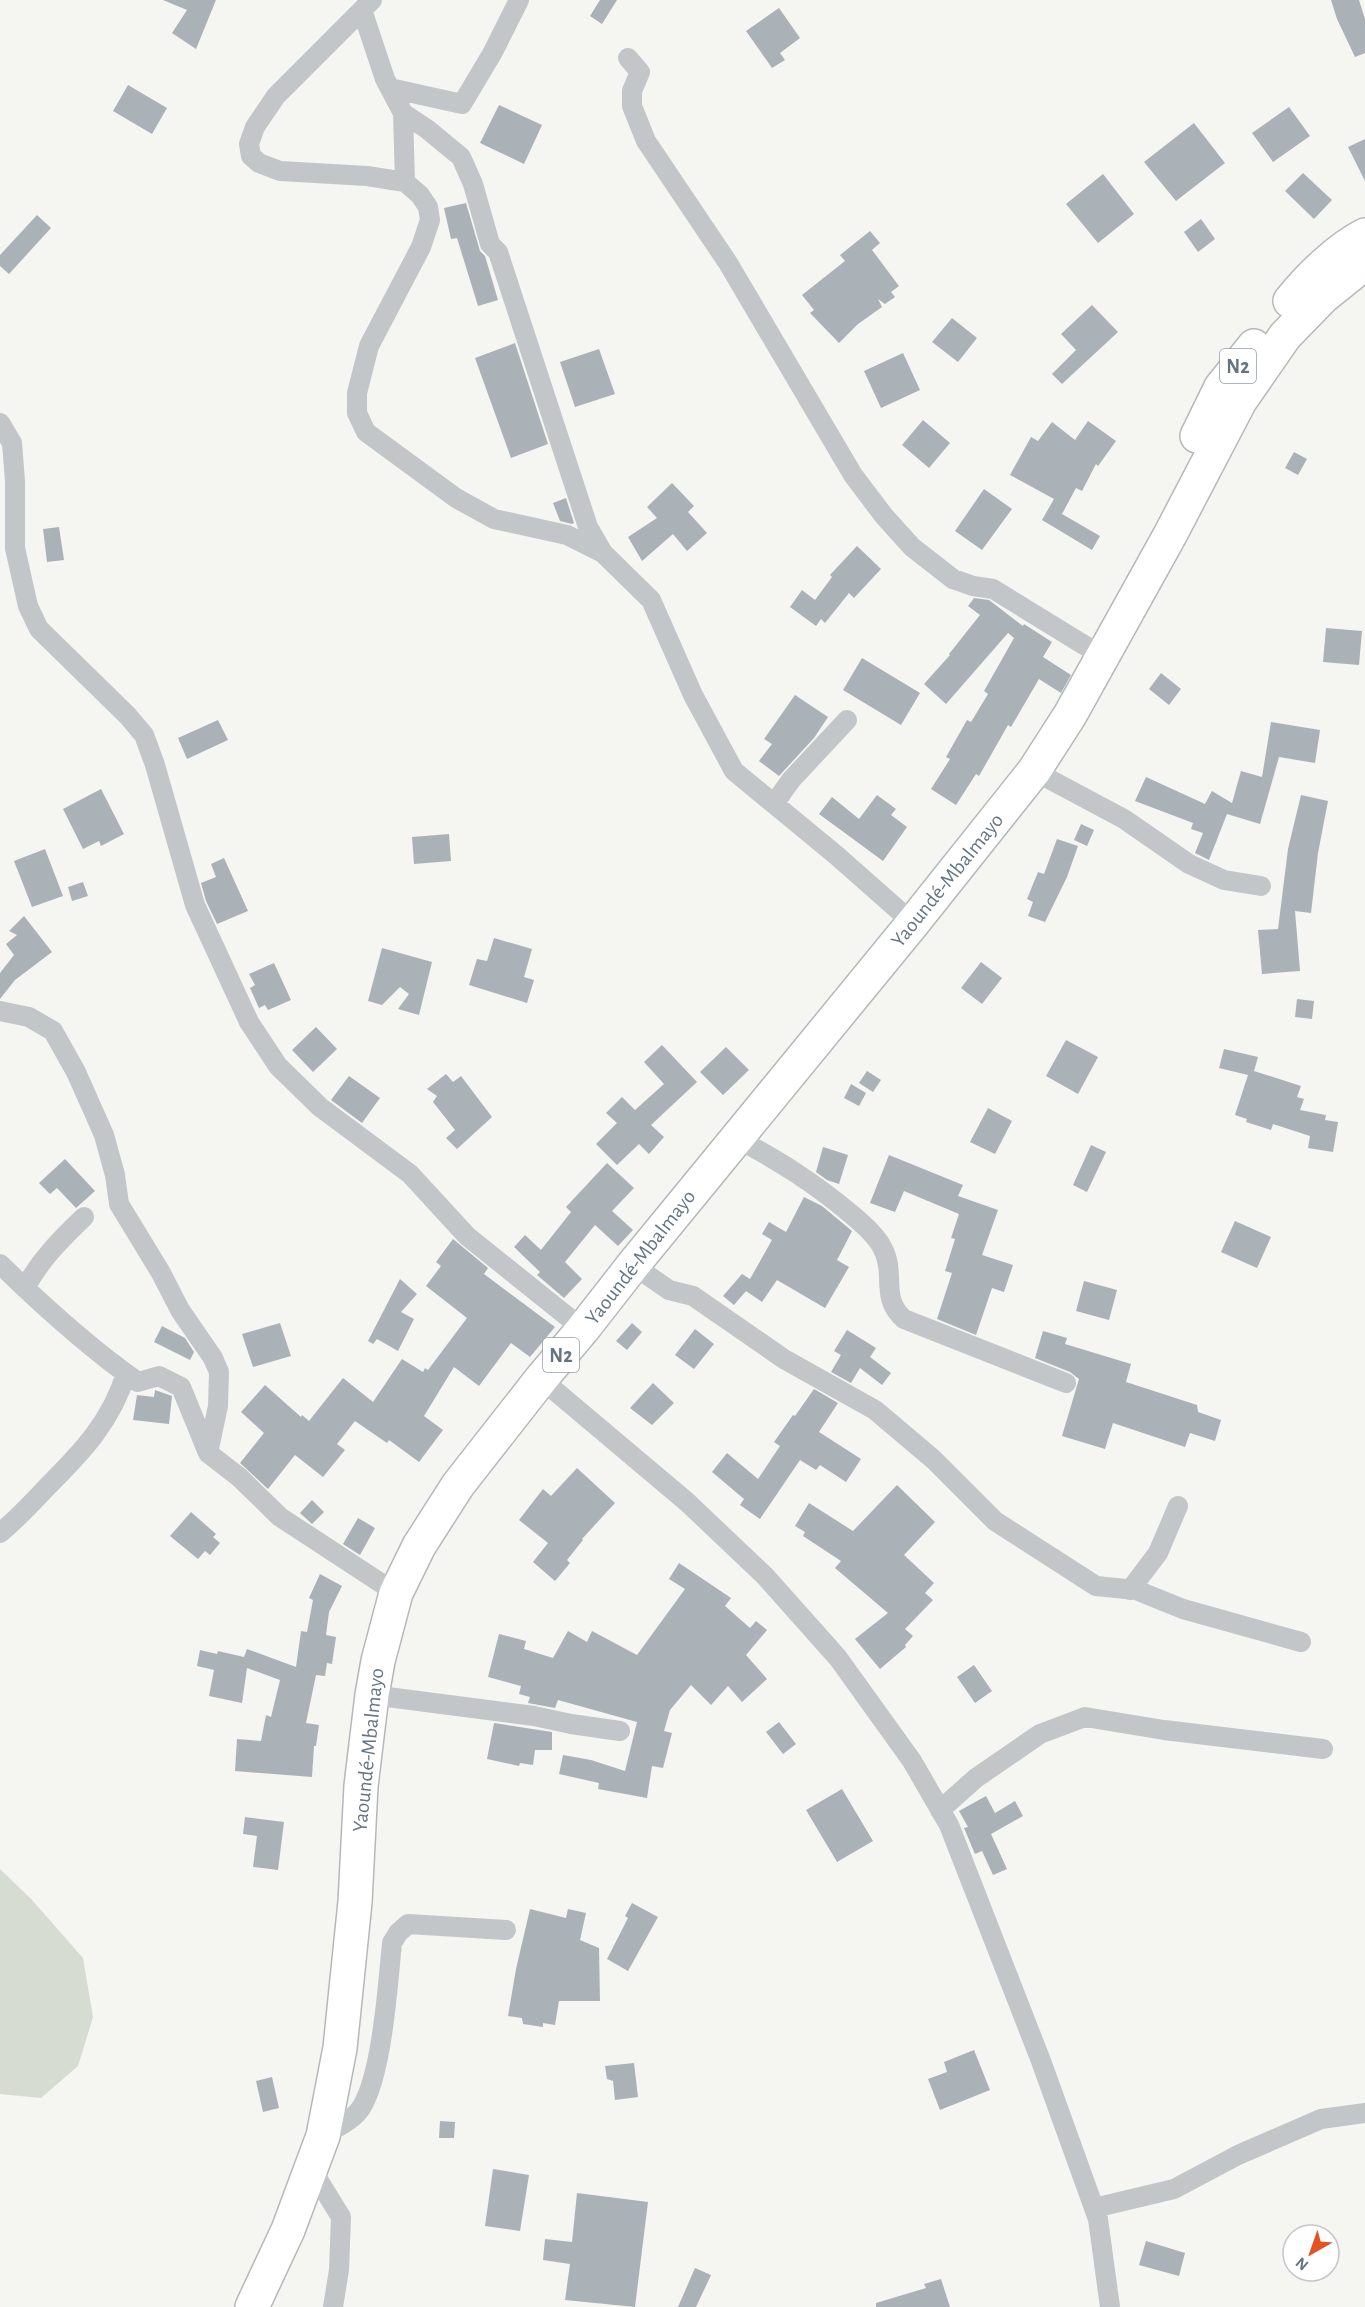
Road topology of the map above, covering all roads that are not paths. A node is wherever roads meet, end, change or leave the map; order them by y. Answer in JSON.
{"nodes":[{"id":1,"x":519,"y":0,"type":"edge"},
{"id":2,"x":367,"y":5,"type":"edge"},
{"id":3,"x":628,"y":58,"type":"dead end"},
{"id":4,"x":390,"y":88,"type":"junction"},
{"id":5,"x":403,"y":113,"type":"junction"},
{"id":6,"x":405,"y":182,"type":"junction"},
{"id":7,"x":1365,"y":235,"type":"edge"},
{"id":8,"x":1365,"y":264,"type":"edge"},
{"id":9,"x":0,"y":423,"type":"edge"},
{"id":10,"x":1170,"y":534,"type":"junction"},
{"id":11,"x":603,"y":553,"type":"junction"},
{"id":12,"x":1102,"y":656,"type":"junction"},
{"id":13,"x":847,"y":720,"type":"dead end"},
{"id":14,"x":1034,"y":771,"type":"junction"},
{"id":15,"x":774,"y":804,"type":"junction"},
{"id":16,"x":1261,"y":886,"type":"dead end"},
{"id":17,"x":913,"y":923,"type":"junction"},
{"id":18,"x":0,"y":1011,"type":"edge"},
{"id":19,"x":736,"y":1138,"type":"junction"},
{"id":20,"x":84,"y":1217,"type":"dead end"},
{"id":21,"x":0,"y":1264,"type":"edge"},
{"id":22,"x":633,"y":1265,"type":"junction"},
{"id":23,"x":25,"y":1288,"type":"junction"},
{"id":24,"x":583,"y":1329,"type":"junction"},
{"id":25,"x":126,"y":1373,"type":"junction"},
{"id":26,"x":540,"y":1379,"type":"junction"},
{"id":27,"x":1066,"y":1383,"type":"dead end"},
{"id":28,"x":208,"y":1453,"type":"junction"},
{"id":29,"x":1178,"y":1506,"type":"dead end"},
{"id":30,"x":0,"y":1533,"type":"edge"},
{"id":31,"x":1130,"y":1590,"type":"junction"},
{"id":32,"x":396,"y":1593,"type":"junction"},
{"id":33,"x":1301,"y":1642,"type":"dead end"},
{"id":34,"x":372,"y":1695,"type":"junction"},
{"id":35,"x":620,"y":1731,"type":"dead end"},
{"id":36,"x":1323,"y":1749,"type":"dead end"},
{"id":37,"x":940,"y":1810,"type":"junction"},
{"id":38,"x":506,"y":1930,"type":"dead end"},
{"id":39,"x":1365,"y":2113,"type":"edge"},
{"id":40,"x":323,"y":2136,"type":"junction"},
{"id":41,"x":312,"y":2170,"type":"junction"},
{"id":42,"x":1094,"y":2208,"type":"junction"},
{"id":43,"x":252,"y":2307,"type":"edge"},
{"id":44,"x":333,"y":2307,"type":"edge"},
{"id":45,"x":1110,"y":2307,"type":"edge"}],
"edges":[{"from":1,"to":4,"type":"street"},
{"from":2,"to":4,"type":"street"},
{"from":2,"to":6,"type":"street"},
{"from":3,"to":12,"type":"street"},
{"from":4,"to":5,"type":"street"},
{"from":5,"to":6,"type":"street"},
{"from":5,"to":11,"type":"street"},
{"from":6,"to":11,"type":"street"},
{"from":7,"to":10,"type":"highway","name":"Yaoundé-Mbalmayo","number":"N2"},
{"from":8,"to":10,"type":"highway","name":"Yaoundé-Mbalmayo","number":"N2"},
{"from":9,"to":24,"type":"street"},
{"from":10,"to":12,"type":"highway","name":"Yaoundé-Mbalmayo","number":"N2"},
{"from":11,"to":15,"type":"street"},
{"from":12,"to":14,"type":"highway","name":"Yaoundé-Mbalmayo","number":"N2"},
{"from":13,"to":15,"type":"street"},
{"from":14,"to":16,"type":"street"},
{"from":14,"to":17,"type":"highway","name":"Yaoundé-Mbalmayo","number":"N2"},
{"from":15,"to":17,"type":"street"},
{"from":17,"to":19,"type":"highway","name":"Yaoundé-Mbalmayo","number":"N2"},
{"from":18,"to":28,"type":"street"},
{"from":19,"to":22,"type":"highway","name":"Yaoundé-Mbalmayo","number":"N2"},
{"from":19,"to":27,"type":"street"},
{"from":20,"to":23,"type":"street"},
{"from":21,"to":23,"type":"street"},
{"from":22,"to":24,"type":"highway","name":"Yaoundé-Mbalmayo","number":"N2"},
{"from":22,"to":31,"type":"street"},
{"from":23,"to":25,"type":"street"},
{"from":24,"to":26,"type":"highway","name":"Yaoundé-Mbalmayo","number":"N2"},
{"from":25,"to":28,"type":"street"},
{"from":25,"to":30,"type":"street"},
{"from":26,"to":32,"type":"highway","name":"Yaoundé-Mbalmayo","number":"N2"},
{"from":26,"to":37,"type":"street"},
{"from":28,"to":32,"type":"street"},
{"from":29,"to":31,"type":"street"},
{"from":31,"to":33,"type":"street"},
{"from":32,"to":34,"type":"highway","name":"Yaoundé-Mbalmayo","number":"N2"},
{"from":34,"to":35,"type":"street"},
{"from":34,"to":40,"type":"highway","name":"Yaoundé-Mbalmayo","number":"N2"},
{"from":36,"to":37,"type":"street"},
{"from":37,"to":42,"type":"street"},
{"from":38,"to":40,"type":"street"},
{"from":39,"to":42,"type":"street"},
{"from":40,"to":41,"type":"highway","name":"Yaoundé-Mbalmayo","number":"N2"},
{"from":41,"to":43,"type":"highway","name":"Yaoundé-Mbalmayo","number":"N2"},
{"from":41,"to":44,"type":"street"},
{"from":42,"to":45,"type":"street"}]}
